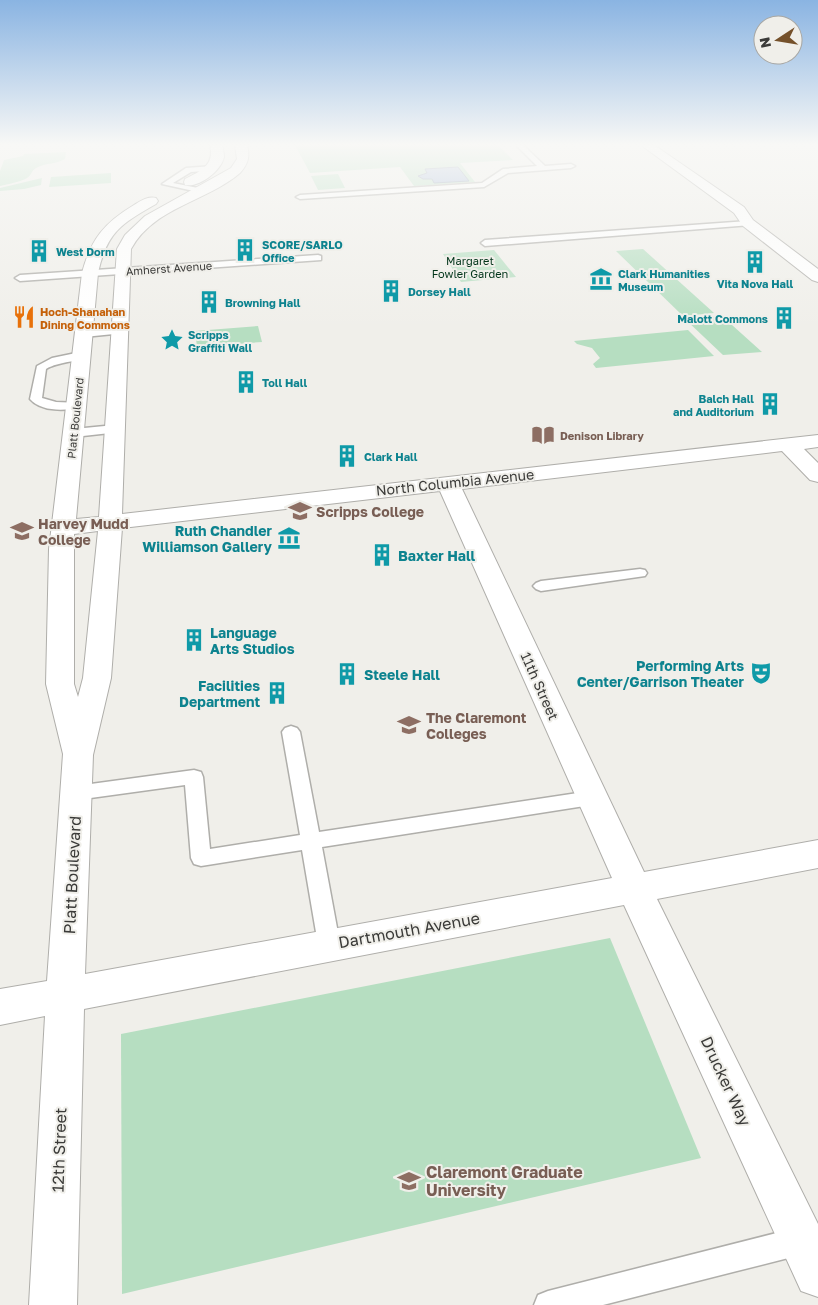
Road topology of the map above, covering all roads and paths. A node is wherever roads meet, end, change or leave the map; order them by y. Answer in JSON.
{"nodes":[{"id":1,"x":144,"y":206,"type":"edge"},
{"id":2,"x":173,"y":206,"type":"edge"},
{"id":3,"x":733,"y":206,"type":"edge"},
{"id":4,"x":748,"y":223,"type":"junction"},
{"id":5,"x":485,"y":243,"type":"dead end"},
{"id":6,"x":318,"y":258,"type":"dead end"},
{"id":7,"x":90,"y":272,"type":"junction"},
{"id":8,"x":122,"y":272,"type":"junction"},
{"id":9,"x":818,"y":277,"type":"edge"},
{"id":10,"x":20,"y":278,"type":"dead end"},
{"id":11,"x":120,"y":331,"type":"junction"},
{"id":12,"x":84,"y":334,"type":"junction"},
{"id":13,"x":82,"y":356,"type":"junction"},
{"id":14,"x":77,"y":404,"type":"junction"},
{"id":15,"x":115,"y":429,"type":"junction"},
{"id":16,"x":74,"y":433,"type":"junction"},
{"id":17,"x":818,"y":441,"type":"edge"},
{"id":18,"x":788,"y":445,"type":"junction"},
{"id":19,"x":818,"y":475,"type":"edge"},
{"id":20,"x":448,"y":483,"type":"junction"},
{"id":21,"x":111,"y":522,"type":"junction"},
{"id":22,"x":63,"y":528,"type":"junction"},
{"id":23,"x":640,"y":573,"type":"dead end"},
{"id":24,"x":541,"y":586,"type":"dead end"},
{"id":25,"x":291,"y":732,"type":"dead end"},
{"id":26,"x":78,"y":755,"type":"junction"},
{"id":27,"x":76,"y":793,"type":"junction"},
{"id":28,"x":591,"y":798,"type":"junction"},
{"id":29,"x":311,"y":842,"type":"junction"},
{"id":30,"x":818,"y":854,"type":"edge"},
{"id":31,"x":634,"y":888,"type":"junction"},
{"id":32,"x":329,"y":944,"type":"junction"},
{"id":33,"x":65,"y":995,"type":"junction"},
{"id":34,"x":0,"y":1007,"type":"edge"},
{"id":35,"x":810,"y":1257,"type":"edge"},
{"id":36,"x":53,"y":1305,"type":"edge"},
{"id":37,"x":548,"y":1305,"type":"edge"}],
"edges":[{"from":1,"to":7,"type":"street","name":"Platt Boulevard"},
{"from":2,"to":8,"type":"street","name":"Platt Boulevard"},
{"from":3,"to":4,"type":"street"},
{"from":4,"to":5,"type":"lane"},
{"from":4,"to":9,"type":"street"},
{"from":6,"to":8,"type":"lane","name":"Amherst Avenue"},
{"from":7,"to":8,"type":"lane","name":"Amherst Avenue"},
{"from":7,"to":10,"type":"lane","name":"Amherst Avenue"},
{"from":7,"to":12,"type":"street","name":"Platt Boulevard"},
{"from":8,"to":11,"type":"street","name":"Platt Boulevard"},
{"from":11,"to":12,"type":"lane"},
{"from":11,"to":15,"type":"street","name":"Platt Boulevard"},
{"from":12,"to":13,"type":"street","name":"Platt Boulevard"},
{"from":13,"to":14,"type":"street","name":"Platt Boulevard"},
{"from":13,"to":14,"type":"lane"},
{"from":14,"to":16,"type":"street","name":"Platt Boulevard"},
{"from":15,"to":16,"type":"lane"},
{"from":15,"to":21,"type":"street","name":"Platt Boulevard"},
{"from":16,"to":22,"type":"street","name":"Platt Boulevard"},
{"from":17,"to":18,"type":"street","name":"North Columbia Avenue"},
{"from":18,"to":19,"type":"street"},
{"from":18,"to":20,"type":"street","name":"North Columbia Avenue"},
{"from":20,"to":21,"type":"street","name":"North Columbia Avenue"},
{"from":20,"to":28,"type":"street","name":"11th Street"},
{"from":21,"to":22,"type":"street","name":"North Columbia Avenue"},
{"from":21,"to":26,"type":"street","name":"Platt Boulevard"},
{"from":22,"to":26,"type":"street","name":"Platt Boulevard"},
{"from":23,"to":24,"type":"lane"},
{"from":25,"to":29,"type":"lane"},
{"from":26,"to":27,"type":"street","name":"Platt Boulevard"},
{"from":27,"to":29,"type":"lane"},
{"from":27,"to":33,"type":"street","name":"Platt Boulevard"},
{"from":28,"to":29,"type":"lane"},
{"from":28,"to":31,"type":"street","name":"11th Street"},
{"from":29,"to":32,"type":"lane"},
{"from":30,"to":31,"type":"street","name":"Dartmouth Avenue"},
{"from":31,"to":32,"type":"street","name":"Dartmouth Avenue"},
{"from":31,"to":35,"type":"street","name":"Drucker Way"},
{"from":32,"to":33,"type":"street","name":"Dartmouth Avenue"},
{"from":33,"to":34,"type":"street","name":"Dartmouth Avenue"},
{"from":33,"to":36,"type":"street","name":"12th Street"},
{"from":35,"to":37,"type":"lane"}]}
